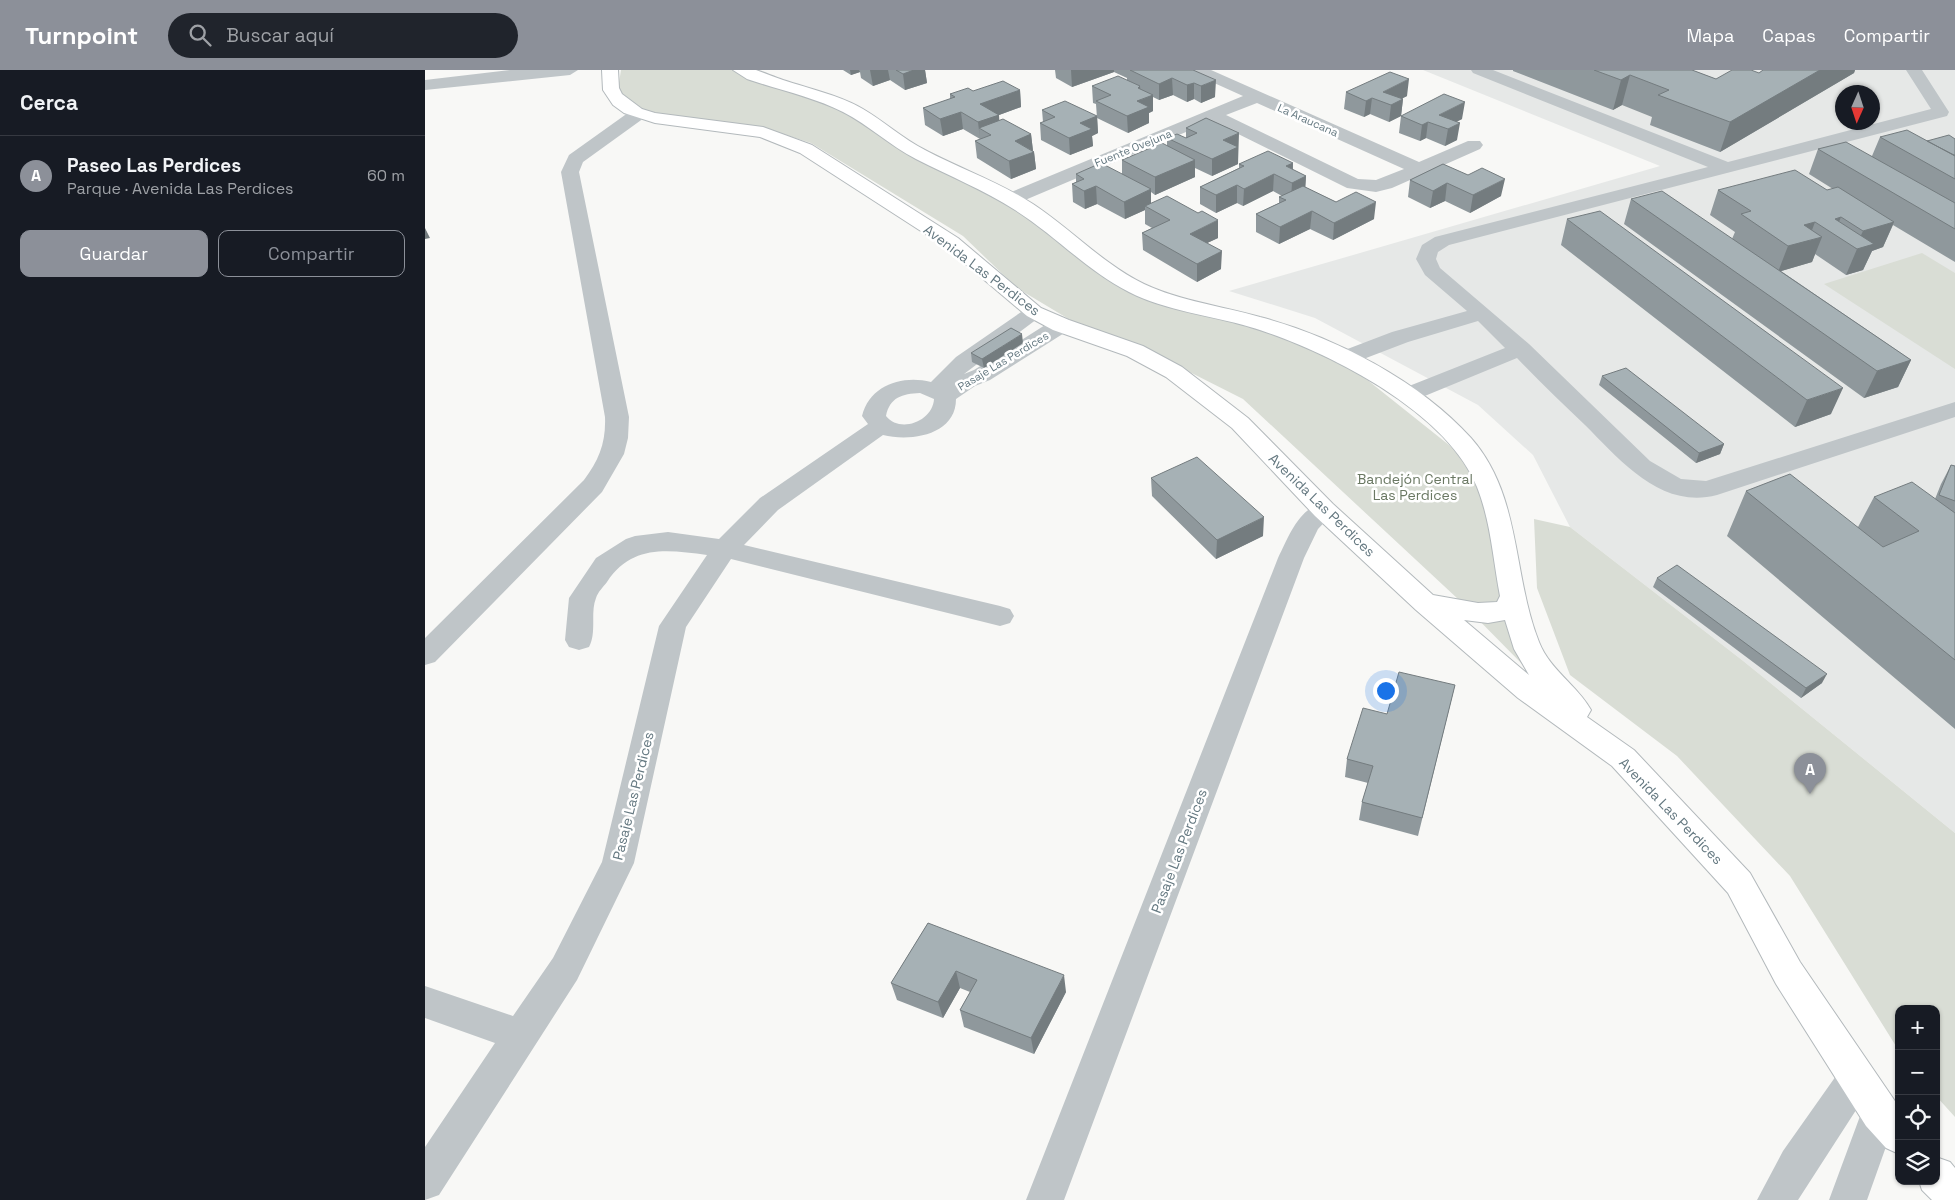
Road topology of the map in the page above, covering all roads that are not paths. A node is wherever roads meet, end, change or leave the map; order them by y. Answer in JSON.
{"nodes":[{"id":1,"x":569,"y":70,"type":"edge"},
{"id":2,"x":610,"y":70,"type":"edge"},
{"id":3,"x":741,"y":70,"type":"edge"},
{"id":4,"x":1198,"y":70,"type":"edge"},
{"id":5,"x":1479,"y":70,"type":"edge"},
{"id":6,"x":1914,"y":70,"type":"edge"},
{"id":7,"x":498,"y":73,"type":"edge"},
{"id":8,"x":425,"y":85,"type":"edge"},
{"id":9,"x":1256,"y":97,"type":"junction"},
{"id":10,"x":638,"y":114,"type":"junction"},
{"id":11,"x":1212,"y":115,"type":"junction"},
{"id":12,"x":1474,"y":145,"type":"dead end"},
{"id":13,"x":1728,"y":168,"type":"junction"},
{"id":14,"x":1419,"y":169,"type":"junction"},
{"id":15,"x":1011,"y":199,"type":"junction"},
{"id":16,"x":1034,"y":312,"type":"junction"},
{"id":17,"x":1482,"y":313,"type":"junction"},
{"id":18,"x":1061,"y":325,"type":"junction"},
{"id":19,"x":1521,"y":349,"type":"junction"},
{"id":20,"x":1345,"y":358,"type":"junction"},
{"id":21,"x":941,"y":393,"type":"junction"},
{"id":22,"x":1407,"y":395,"type":"junction"},
{"id":23,"x":1955,"y":409,"type":"edge"},
{"id":24,"x":881,"y":425,"type":"junction"},
{"id":25,"x":1324,"y":510,"type":"junction"},
{"id":26,"x":725,"y":549,"type":"junction"},
{"id":27,"x":1513,"y":596,"type":"junction"},
{"id":28,"x":1425,"y":603,"type":"junction"},
{"id":29,"x":999,"y":616,"type":"dead end"},
{"id":30,"x":579,"y":640,"type":"dead end"},
{"id":31,"x":425,"y":655,"type":"edge"},
{"id":32,"x":1623,"y":758,"type":"junction"},
{"id":33,"x":425,"y":1002,"type":"edge"},
{"id":34,"x":521,"y":1036,"type":"junction"},
{"id":35,"x":1856,"y":1078,"type":"junction"},
{"id":36,"x":1889,"y":1124,"type":"edge"},
{"id":37,"x":1940,"y":1180,"type":"edge"},
{"id":38,"x":425,"y":1181,"type":"edge"},
{"id":39,"x":1955,"y":1196,"type":"edge"},
{"id":40,"x":1045,"y":1200,"type":"edge"},
{"id":41,"x":1776,"y":1200,"type":"edge"},
{"id":42,"x":1848,"y":1200,"type":"edge"}],
"edges":[{"from":1,"to":7,"type":"street"},
{"from":2,"to":10,"type":"main road","name":"Avenida Las Perdices"},
{"from":3,"to":15,"type":"main road"},
{"from":4,"to":9,"type":"street","name":"La Araucana"},
{"from":5,"to":13,"type":"street"},
{"from":6,"to":13,"type":"street"},
{"from":7,"to":8,"type":"street"},
{"from":9,"to":11,"type":"street","name":"Fuente Ovejuna"},
{"from":9,"to":14,"type":"street","name":"La Araucana"},
{"from":10,"to":16,"type":"main road","name":"Avenida Las Perdices"},
{"from":10,"to":31,"type":"street"},
{"from":11,"to":14,"type":"street"},
{"from":11,"to":15,"type":"street","name":"Fuente Ovejuna"},
{"from":12,"to":14,"type":"street"},
{"from":13,"to":17,"type":"street"},
{"from":15,"to":20,"type":"main road"},
{"from":16,"to":18,"type":"main road","name":"Avenida Las Perdices"},
{"from":16,"to":21,"type":"street","name":"Pasaje Las Perdices"},
{"from":17,"to":19,"type":"street"},
{"from":17,"to":20,"type":"street"},
{"from":18,"to":21,"type":"street","name":"Pasaje Las Perdices"},
{"from":18,"to":25,"type":"main road","name":"Avenida Las Perdices"},
{"from":19,"to":22,"type":"street"},
{"from":19,"to":23,"type":"street"},
{"from":20,"to":22,"type":"main road"},
{"from":21,"to":24,"type":"street","name":"Pasaje Las Perdices"},
{"from":21,"to":24,"type":"street"},
{"from":22,"to":27,"type":"main road"},
{"from":24,"to":26,"type":"street","name":"Pasaje Las Perdices"},
{"from":25,"to":28,"type":"main road","name":"Avenida Las Perdices"},
{"from":25,"to":40,"type":"street","name":"Pasaje Las Perdices"},
{"from":26,"to":29,"type":"street"},
{"from":26,"to":30,"type":"street"},
{"from":26,"to":34,"type":"street","name":"Pasaje Las Perdices"},
{"from":27,"to":28,"type":"main road"},
{"from":27,"to":32,"type":"main road"},
{"from":28,"to":32,"type":"main road","name":"Avenida Las Perdices"},
{"from":32,"to":35,"type":"main road","name":"Avenida Las Perdices"},
{"from":33,"to":34,"type":"street"},
{"from":34,"to":38,"type":"street","name":"Pasaje Las Perdices"},
{"from":35,"to":36,"type":"main road","name":"Avenida Las Perdices"},
{"from":35,"to":41,"type":"street"},
{"from":36,"to":42,"type":"street"},
{"from":37,"to":39,"type":"main road"}]}
